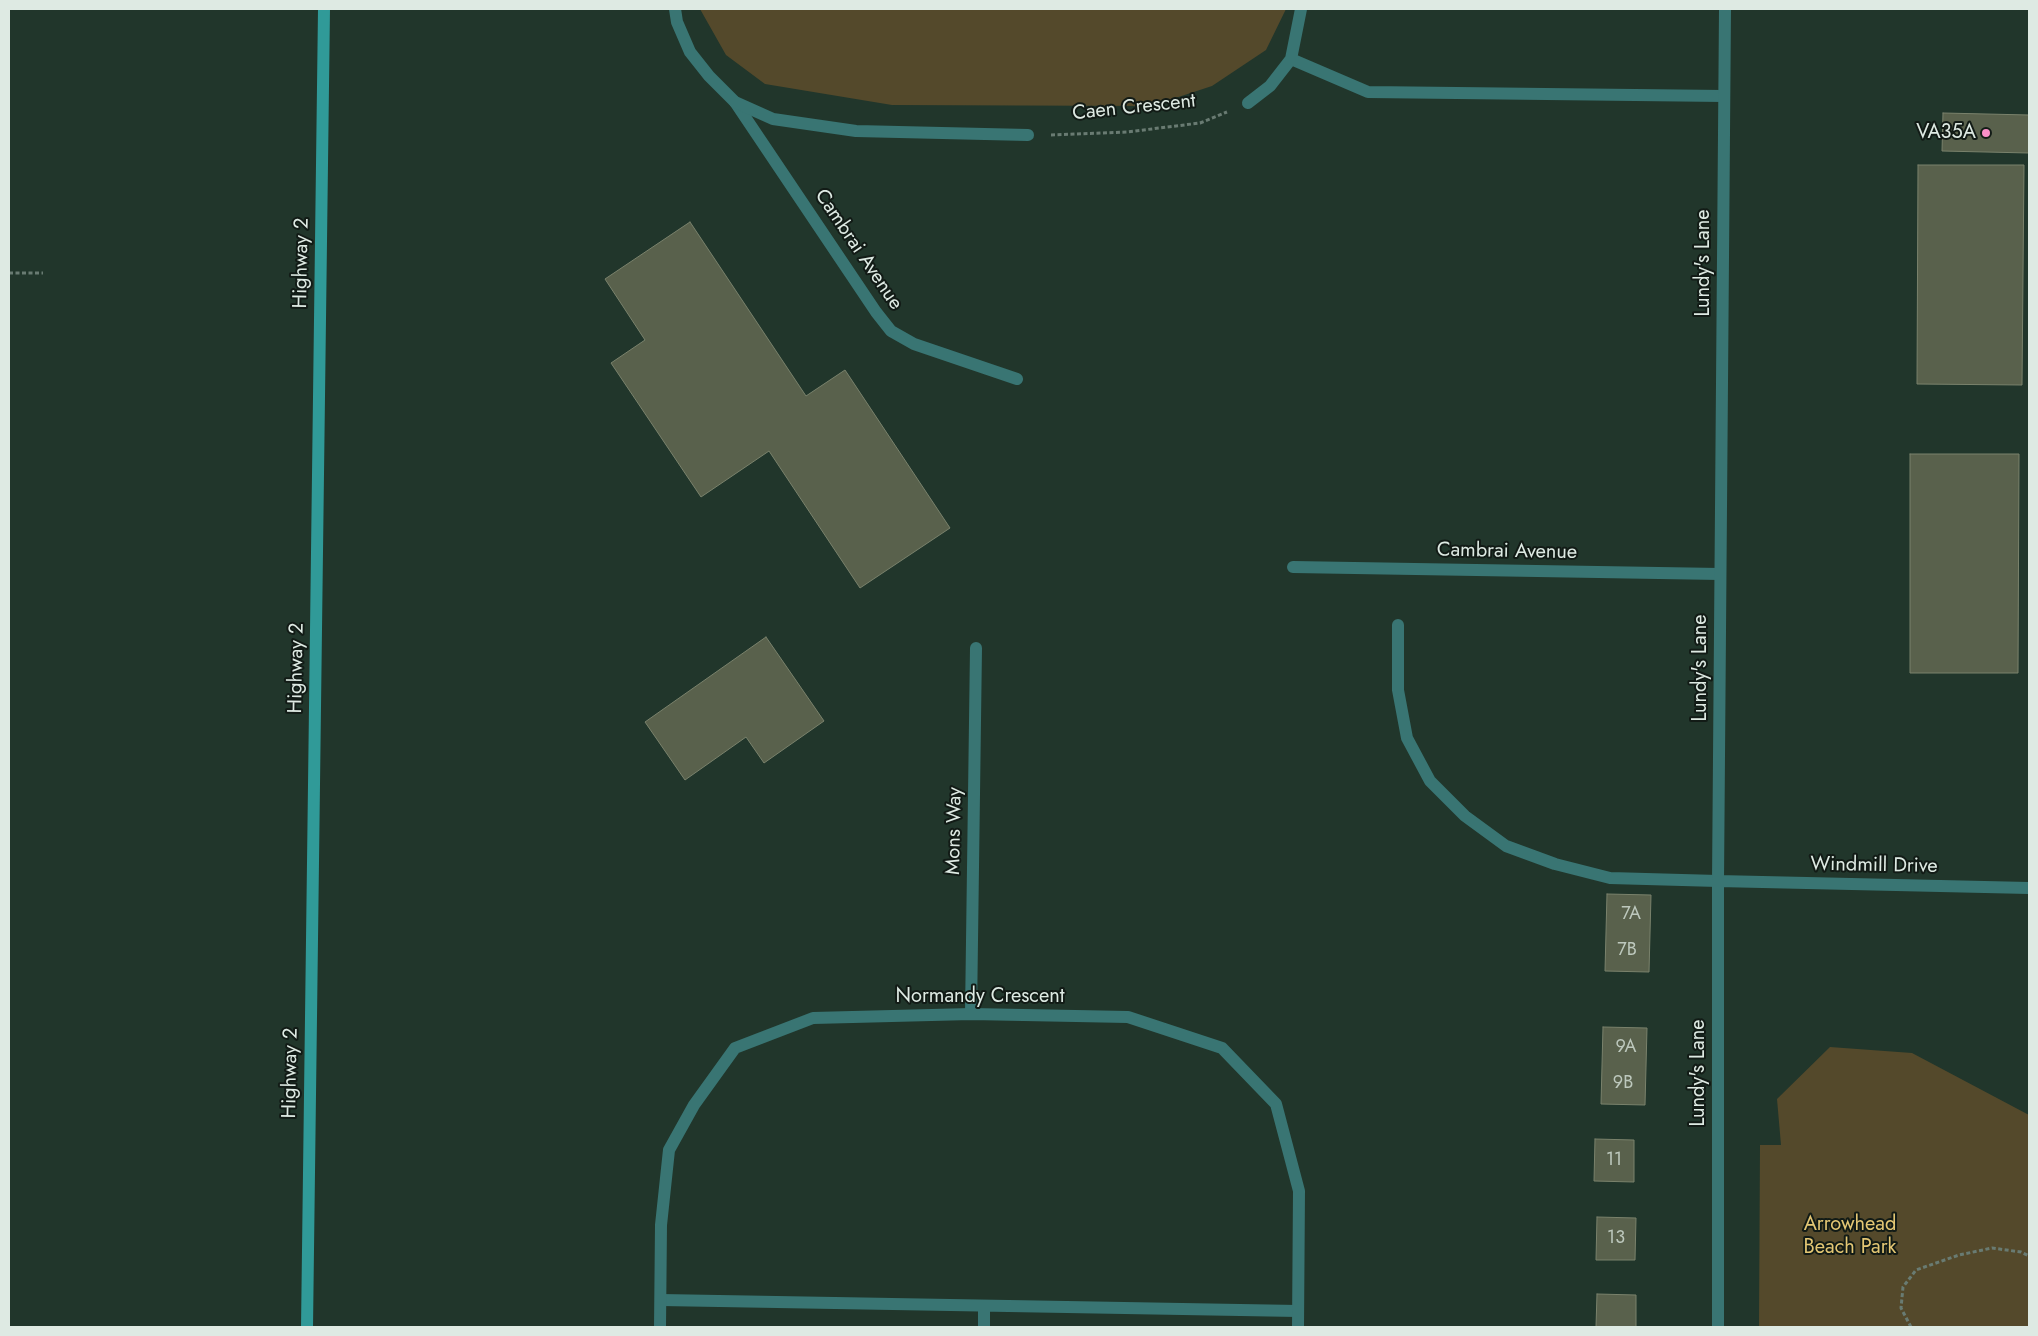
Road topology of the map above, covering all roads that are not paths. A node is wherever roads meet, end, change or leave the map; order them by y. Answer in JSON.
{"nodes":[{"id":1,"x":324,"y":9,"type":"edge"},
{"id":2,"x":675,"y":9,"type":"edge"},
{"id":3,"x":1301,"y":9,"type":"edge"},
{"id":4,"x":1725,"y":9,"type":"edge"},
{"id":5,"x":1291,"y":59,"type":"junction"},
{"id":6,"x":1724,"y":96,"type":"junction"},
{"id":7,"x":736,"y":102,"type":"junction"},
{"id":8,"x":1248,"y":103,"type":"road end"},
{"id":9,"x":1028,"y":135,"type":"road end"},
{"id":10,"x":1017,"y":379,"type":"dead end"},
{"id":11,"x":1293,"y":567,"type":"dead end"},
{"id":12,"x":1720,"y":574,"type":"junction"},
{"id":13,"x":1398,"y":625,"type":"dead end"},
{"id":14,"x":976,"y":648,"type":"dead end"},
{"id":15,"x":1718,"y":881,"type":"junction"},
{"id":16,"x":2029,"y":888,"type":"edge"},
{"id":17,"x":971,"y":1014,"type":"junction"},
{"id":18,"x":661,"y":1300,"type":"junction"},
{"id":19,"x":984,"y":1306,"type":"junction"},
{"id":20,"x":1298,"y":1311,"type":"junction"},
{"id":21,"x":306,"y":1327,"type":"edge"},
{"id":22,"x":660,"y":1327,"type":"edge"},
{"id":23,"x":984,"y":1327,"type":"edge"},
{"id":24,"x":1298,"y":1327,"type":"edge"},
{"id":25,"x":1718,"y":1327,"type":"edge"}],
"edges":[{"from":1,"to":21,"type":"main road","name":"Highway 2"},
{"from":2,"to":7,"type":"street","name":"Cambrai Avenue"},
{"from":3,"to":5,"type":"street"},
{"from":4,"to":6,"type":"street","name":"Lundy's Lane"},
{"from":5,"to":6,"type":"street"},
{"from":5,"to":8,"type":"street"},
{"from":6,"to":12,"type":"street","name":"Lundy's Lane"},
{"from":7,"to":9,"type":"street","name":"Cambrai Avenue"},
{"from":7,"to":10,"type":"street","name":"Cambrai Avenue"},
{"from":11,"to":12,"type":"street","name":"Cambrai Avenue"},
{"from":12,"to":15,"type":"street","name":"Lundy's Lane"},
{"from":13,"to":15,"type":"street","name":"Windmill Drive"},
{"from":14,"to":17,"type":"street","name":"Mons Way"},
{"from":15,"to":16,"type":"street","name":"Windmill Drive"},
{"from":15,"to":25,"type":"street","name":"Lundy's Lane"},
{"from":17,"to":18,"type":"street","name":"Normandy Crescent"},
{"from":17,"to":20,"type":"street","name":"Normandy Crescent"},
{"from":18,"to":19,"type":"street"},
{"from":18,"to":22,"type":"street","name":"Normandy Crescent"},
{"from":19,"to":20,"type":"street"},
{"from":19,"to":23,"type":"street"},
{"from":20,"to":24,"type":"street","name":"Normandy Crescent"}]}
